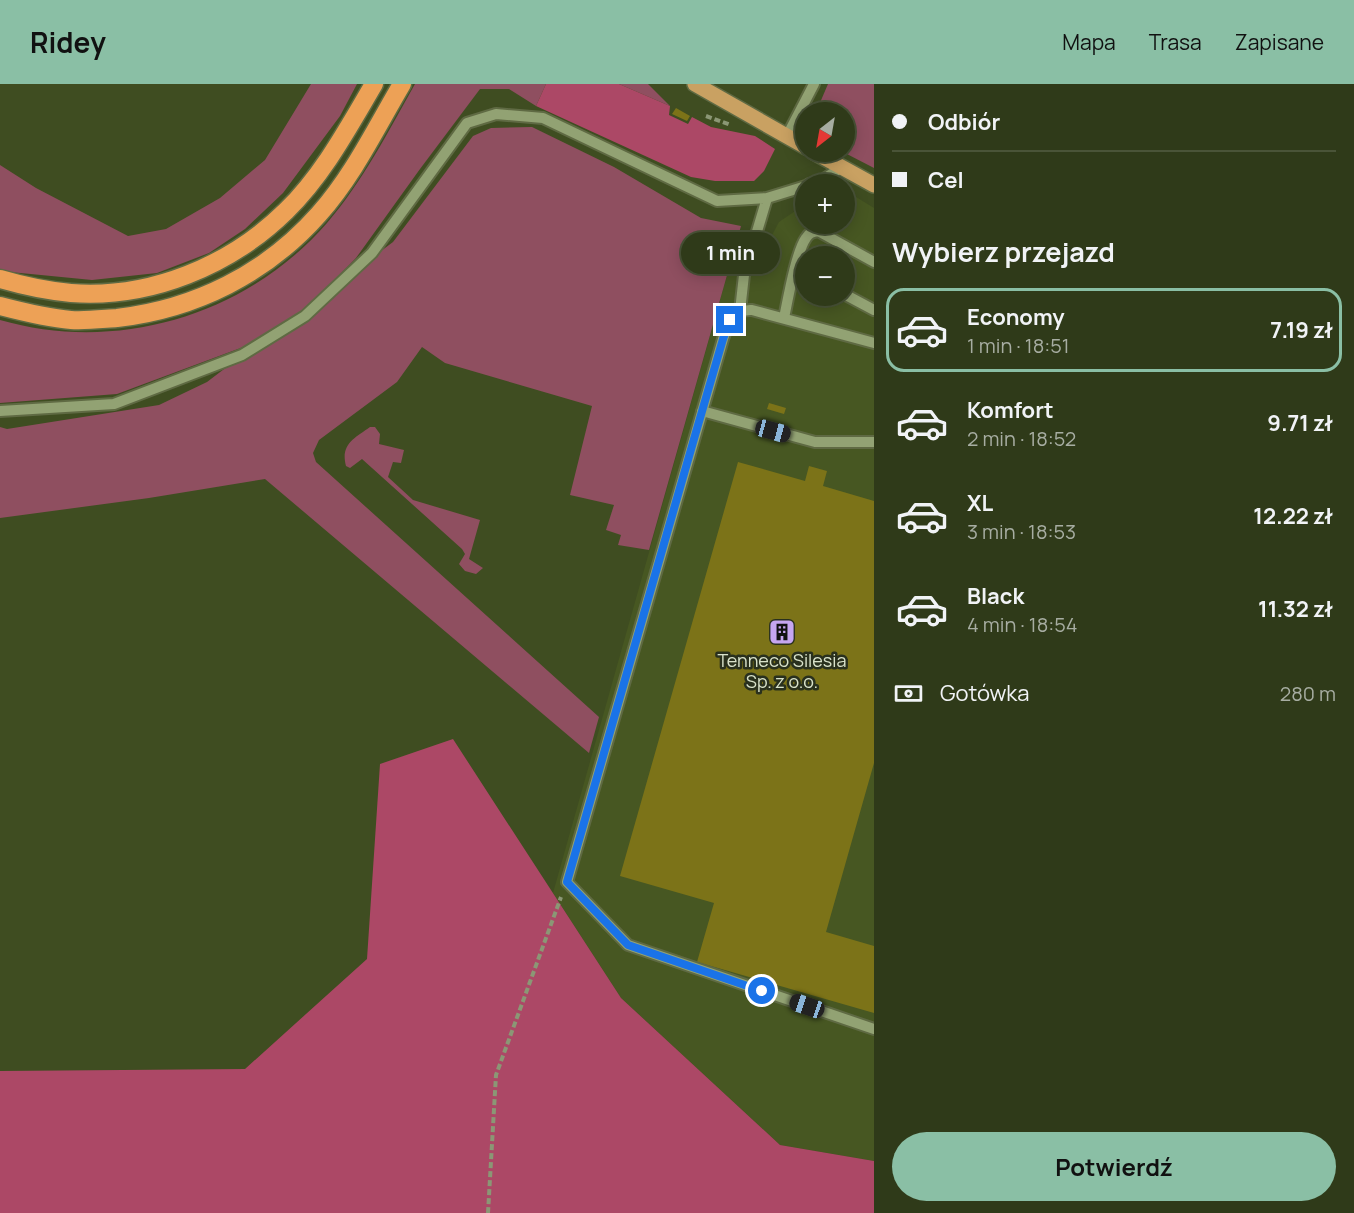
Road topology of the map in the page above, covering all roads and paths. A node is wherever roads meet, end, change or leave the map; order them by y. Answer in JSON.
{"nodes":[{"id":1,"x":374,"y":84,"type":"edge"},
{"id":2,"x":402,"y":84,"type":"edge"},
{"id":3,"x":695,"y":84,"type":"edge"},
{"id":4,"x":814,"y":84,"type":"edge"},
{"id":5,"x":706,"y":116,"type":"dead end"},
{"id":6,"x":740,"y":129,"type":"dead end"},
{"id":7,"x":787,"y":136,"type":"junction"},
{"id":8,"x":795,"y":141,"type":"edge"},
{"id":9,"x":833,"y":162,"type":"edge"},
{"id":10,"x":842,"y":167,"type":"junction"},
{"id":11,"x":832,"y":174,"type":"edge"},
{"id":12,"x":874,"y":185,"type":"edge"},
{"id":13,"x":795,"y":189,"type":"edge"},
{"id":14,"x":767,"y":198,"type":"junction"},
{"id":15,"x":803,"y":246,"type":"edge"},
{"id":16,"x":845,"y":246,"type":"edge"},
{"id":17,"x":855,"y":251,"type":"edge"},
{"id":18,"x":874,"y":262,"type":"edge"},
{"id":19,"x":0,"y":279,"type":"edge"},
{"id":20,"x":795,"y":285,"type":"edge"},
{"id":21,"x":855,"y":300,"type":"edge"},
{"id":22,"x":0,"y":306,"type":"edge"},
{"id":23,"x":874,"y":310,"type":"edge"},
{"id":24,"x":740,"y":311,"type":"junction"},
{"id":25,"x":784,"y":318,"type":"junction"},
{"id":26,"x":874,"y":343,"type":"edge"},
{"id":27,"x":0,"y":411,"type":"edge"},
{"id":28,"x":702,"y":411,"type":"junction"},
{"id":29,"x":874,"y":441,"type":"edge"},
{"id":30,"x":567,"y":882,"type":"junction"},
{"id":31,"x":874,"y":1029,"type":"edge"},
{"id":32,"x":488,"y":1213,"type":"edge"}],
"edges":[{"from":1,"to":19,"type":"highway"},
{"from":2,"to":22,"type":"highway"},
{"from":3,"to":7,"type":"main road"},
{"from":4,"to":7,"type":"street"},
{"from":5,"to":6,"type":"path"},
{"from":7,"to":8,"type":"main road"},
{"from":9,"to":10,"type":"main road"},
{"from":10,"to":11,"type":"street"},
{"from":10,"to":12,"type":"main road"},
{"from":13,"to":14,"type":"street"},
{"from":14,"to":24,"type":"street"},
{"from":14,"to":27,"type":"street"},
{"from":15,"to":16,"type":"street"},
{"from":17,"to":18,"type":"street"},
{"from":20,"to":25,"type":"street"},
{"from":21,"to":23,"type":"street"},
{"from":24,"to":25,"type":"street"},
{"from":24,"to":28,"type":"street"},
{"from":25,"to":26,"type":"street"},
{"from":28,"to":29,"type":"street"},
{"from":28,"to":30,"type":"street"},
{"from":30,"to":31,"type":"street"},
{"from":30,"to":32,"type":"path"}]}
